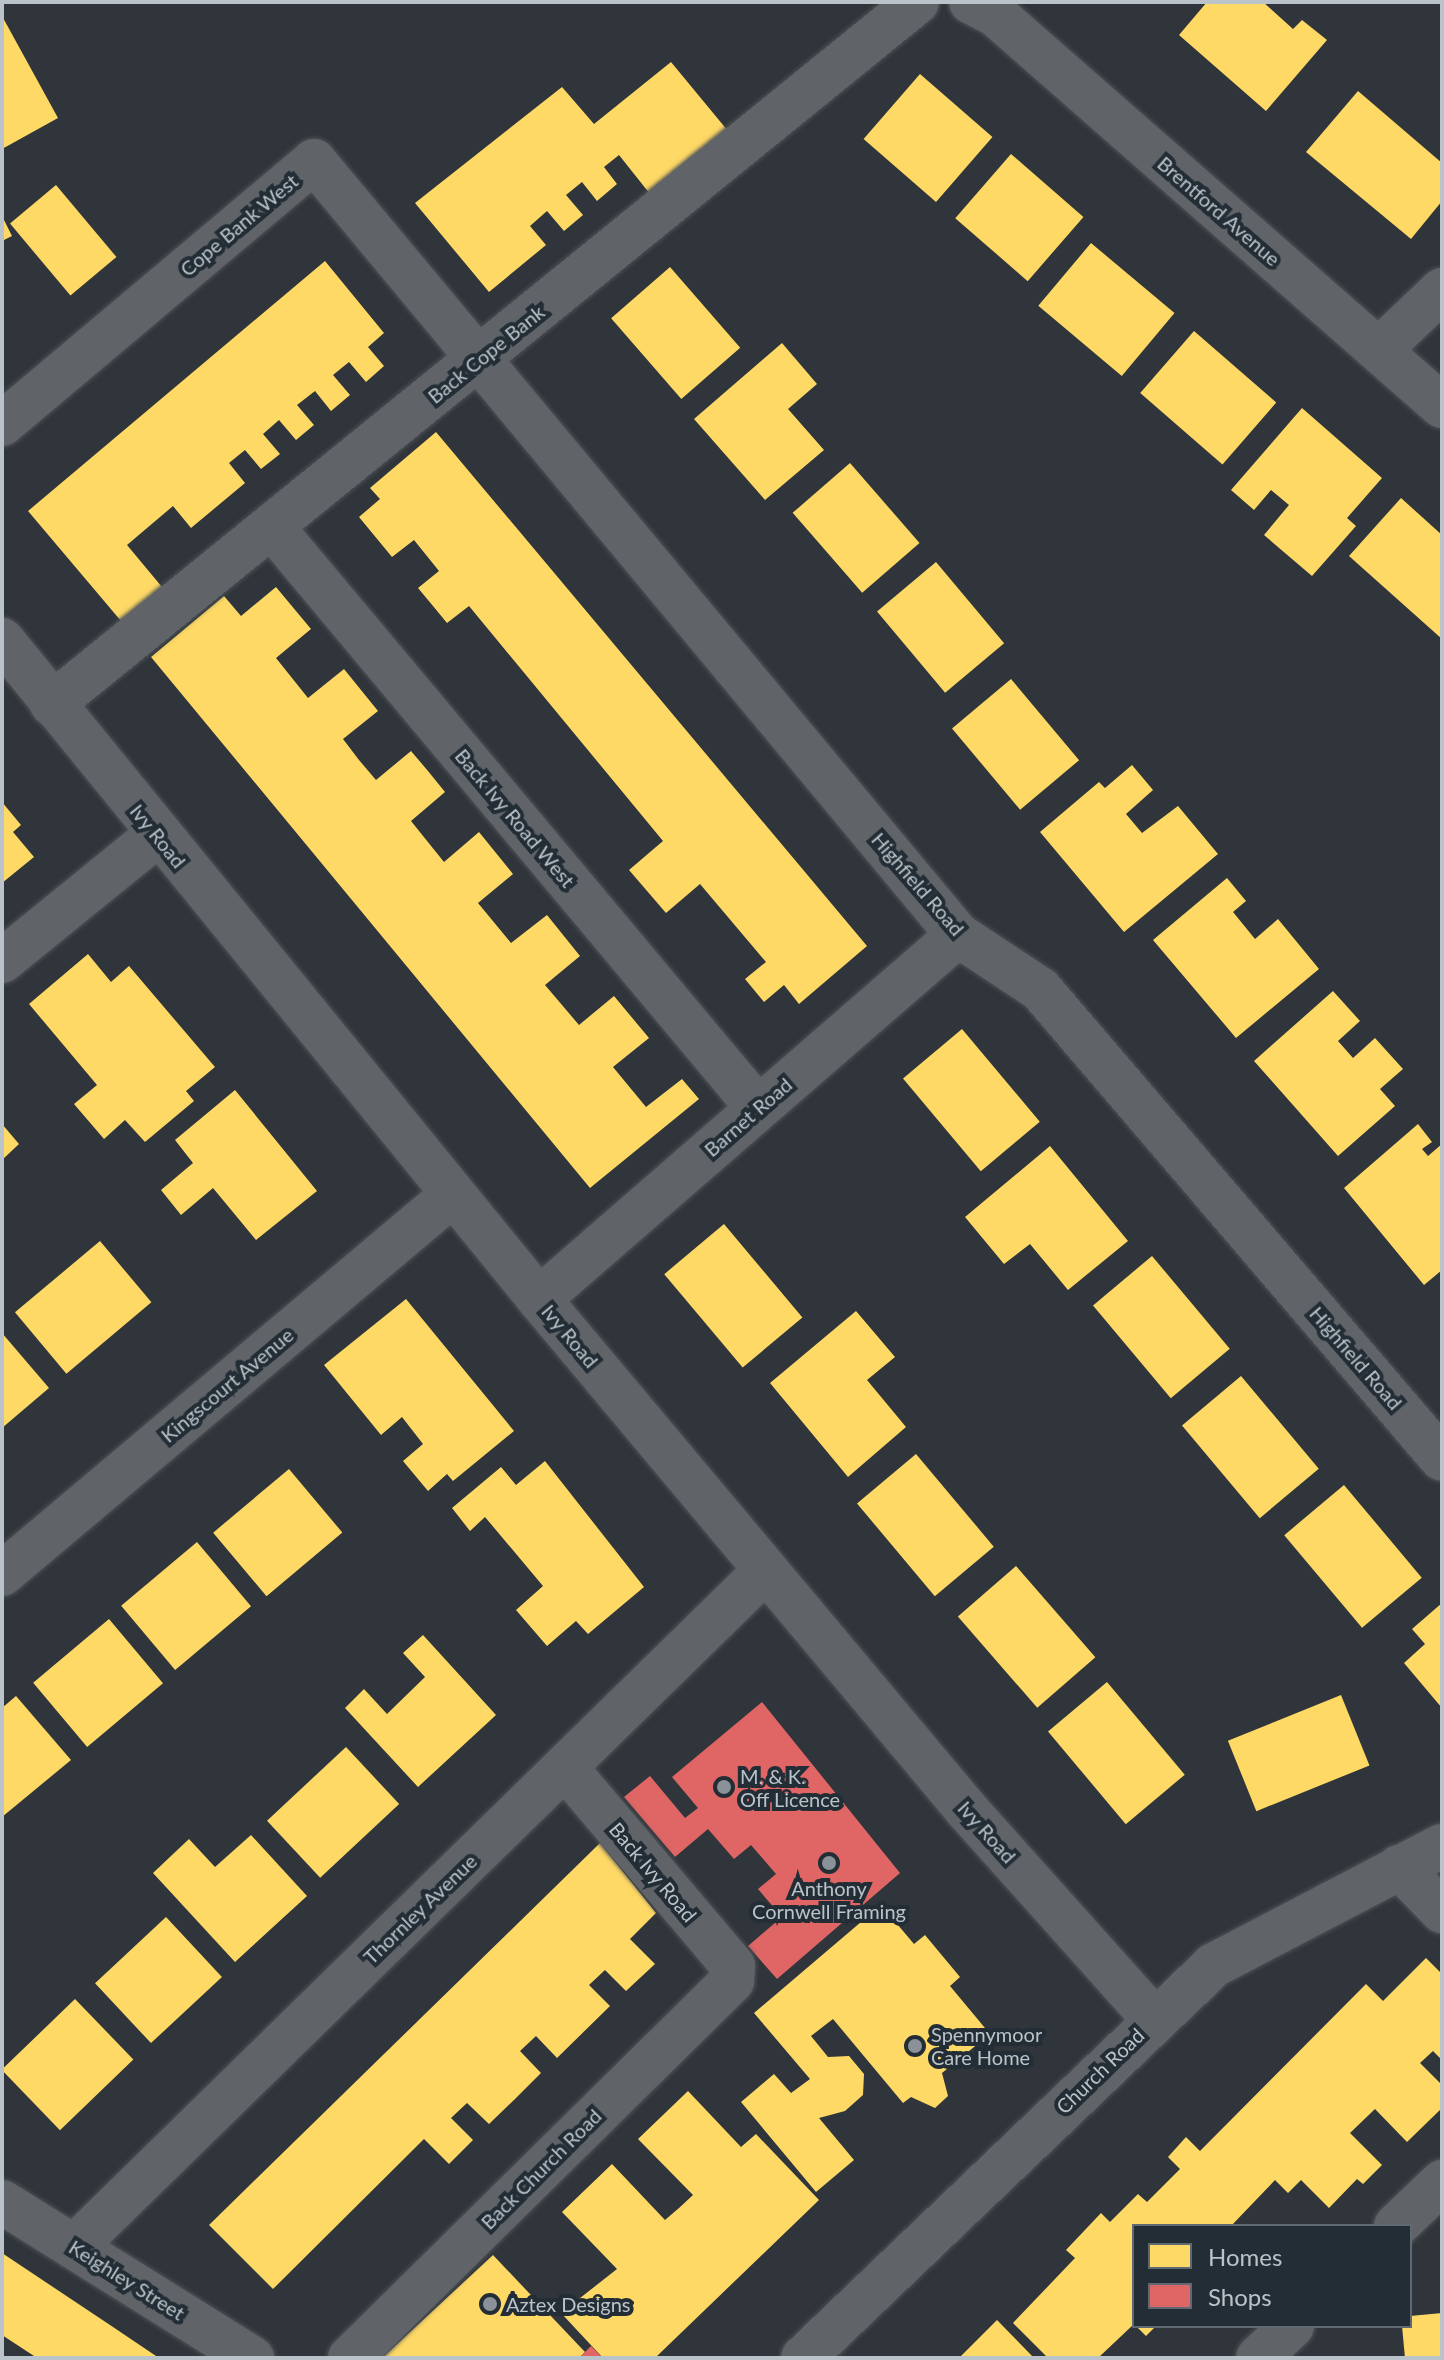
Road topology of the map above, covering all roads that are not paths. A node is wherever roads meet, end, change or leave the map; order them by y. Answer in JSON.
{"nodes":[{"id":1,"x":917,"y":2,"type":"edge"},
{"id":2,"x":983,"y":9,"type":"edge"},
{"id":3,"x":1442,"y":290,"type":"edge"},
{"id":4,"x":1379,"y":350,"type":"junction"},
{"id":5,"x":482,"y":357,"type":"junction"},
{"id":6,"x":1442,"y":406,"type":"edge"},
{"id":7,"x":2,"y":424,"type":"edge"},
{"id":8,"x":272,"y":527,"type":"junction"},
{"id":9,"x":2,"y":640,"type":"edge"},
{"id":10,"x":52,"y":704,"type":"junction"},
{"id":11,"x":157,"y":835,"type":"junction"},
{"id":12,"x":958,"y":935,"type":"junction"},
{"id":13,"x":2,"y":961,"type":"edge"},
{"id":14,"x":758,"y":1108,"type":"junction"},
{"id":15,"x":452,"y":1195,"type":"junction"},
{"id":16,"x":539,"y":1299,"type":"junction"},
{"id":17,"x":1442,"y":1459,"type":"edge"},
{"id":18,"x":766,"y":1570,"type":"junction"},
{"id":19,"x":2,"y":1574,"type":"edge"},
{"id":20,"x":565,"y":1767,"type":"junction"},
{"id":21,"x":1442,"y":1846,"type":"edge"},
{"id":22,"x":1399,"y":1867,"type":"junction"},
{"id":23,"x":1442,"y":1911,"type":"edge"},
{"id":24,"x":732,"y":1981,"type":"joint"},
{"id":25,"x":1154,"y":2019,"type":"junction"},
{"id":26,"x":1442,"y":2182,"type":"edge"},
{"id":27,"x":2,"y":2202,"type":"edge"},
{"id":28,"x":1398,"y":2224,"type":"edge"},
{"id":29,"x":74,"y":2247,"type":"junction"},
{"id":30,"x":1290,"y":2328,"type":"edge"},
{"id":31,"x":252,"y":2358,"type":"edge"},
{"id":32,"x":350,"y":2358,"type":"edge"},
{"id":33,"x":803,"y":2358,"type":"edge"},
{"id":34,"x":1258,"y":2358,"type":"edge"}],
"edges":[{"from":1,"to":5,"type":"street","name":"Back Cope Bank"},
{"from":2,"to":4,"type":"street","name":"Brentford Avenue"},
{"from":3,"to":4,"type":"street"},
{"from":4,"to":6,"type":"street","name":"Brentford Avenue"},
{"from":5,"to":7,"type":"street","name":"Cope Bank West"},
{"from":5,"to":8,"type":"street","name":"Back Cope Bank"},
{"from":5,"to":12,"type":"street","name":"Highfield Road"},
{"from":8,"to":10,"type":"street","name":"Back Cope Bank"},
{"from":8,"to":14,"type":"street","name":"Back Ivy Road West"},
{"from":9,"to":10,"type":"street","name":"Ivy Road"},
{"from":10,"to":11,"type":"street","name":"Ivy Road"},
{"from":11,"to":13,"type":"street"},
{"from":11,"to":15,"type":"street","name":"Ivy Road"},
{"from":12,"to":14,"type":"street","name":"Barnet Road"},
{"from":12,"to":17,"type":"street","name":"Highfield Road"},
{"from":14,"to":16,"type":"street","name":"Barnet Road"},
{"from":15,"to":16,"type":"street","name":"Ivy Road"},
{"from":15,"to":19,"type":"street","name":"Kingscourt Avenue"},
{"from":16,"to":18,"type":"street","name":"Ivy Road"},
{"from":18,"to":20,"type":"street","name":"Thornley Avenue"},
{"from":18,"to":25,"type":"street","name":"Ivy Road"},
{"from":20,"to":24,"type":"street","name":"Back Ivy Road"},
{"from":20,"to":29,"type":"street","name":"Thornley Avenue"},
{"from":21,"to":22,"type":"street","name":"Church Road"},
{"from":22,"to":23,"type":"street"},
{"from":22,"to":25,"type":"street","name":"Church Road"},
{"from":24,"to":32,"type":"street","name":"Back Church Road"},
{"from":25,"to":33,"type":"street","name":"Church Road"},
{"from":26,"to":28,"type":"street"},
{"from":27,"to":29,"type":"street","name":"Keighley Street"},
{"from":29,"to":31,"type":"street","name":"Keighley Street"},
{"from":30,"to":34,"type":"street"}]}
